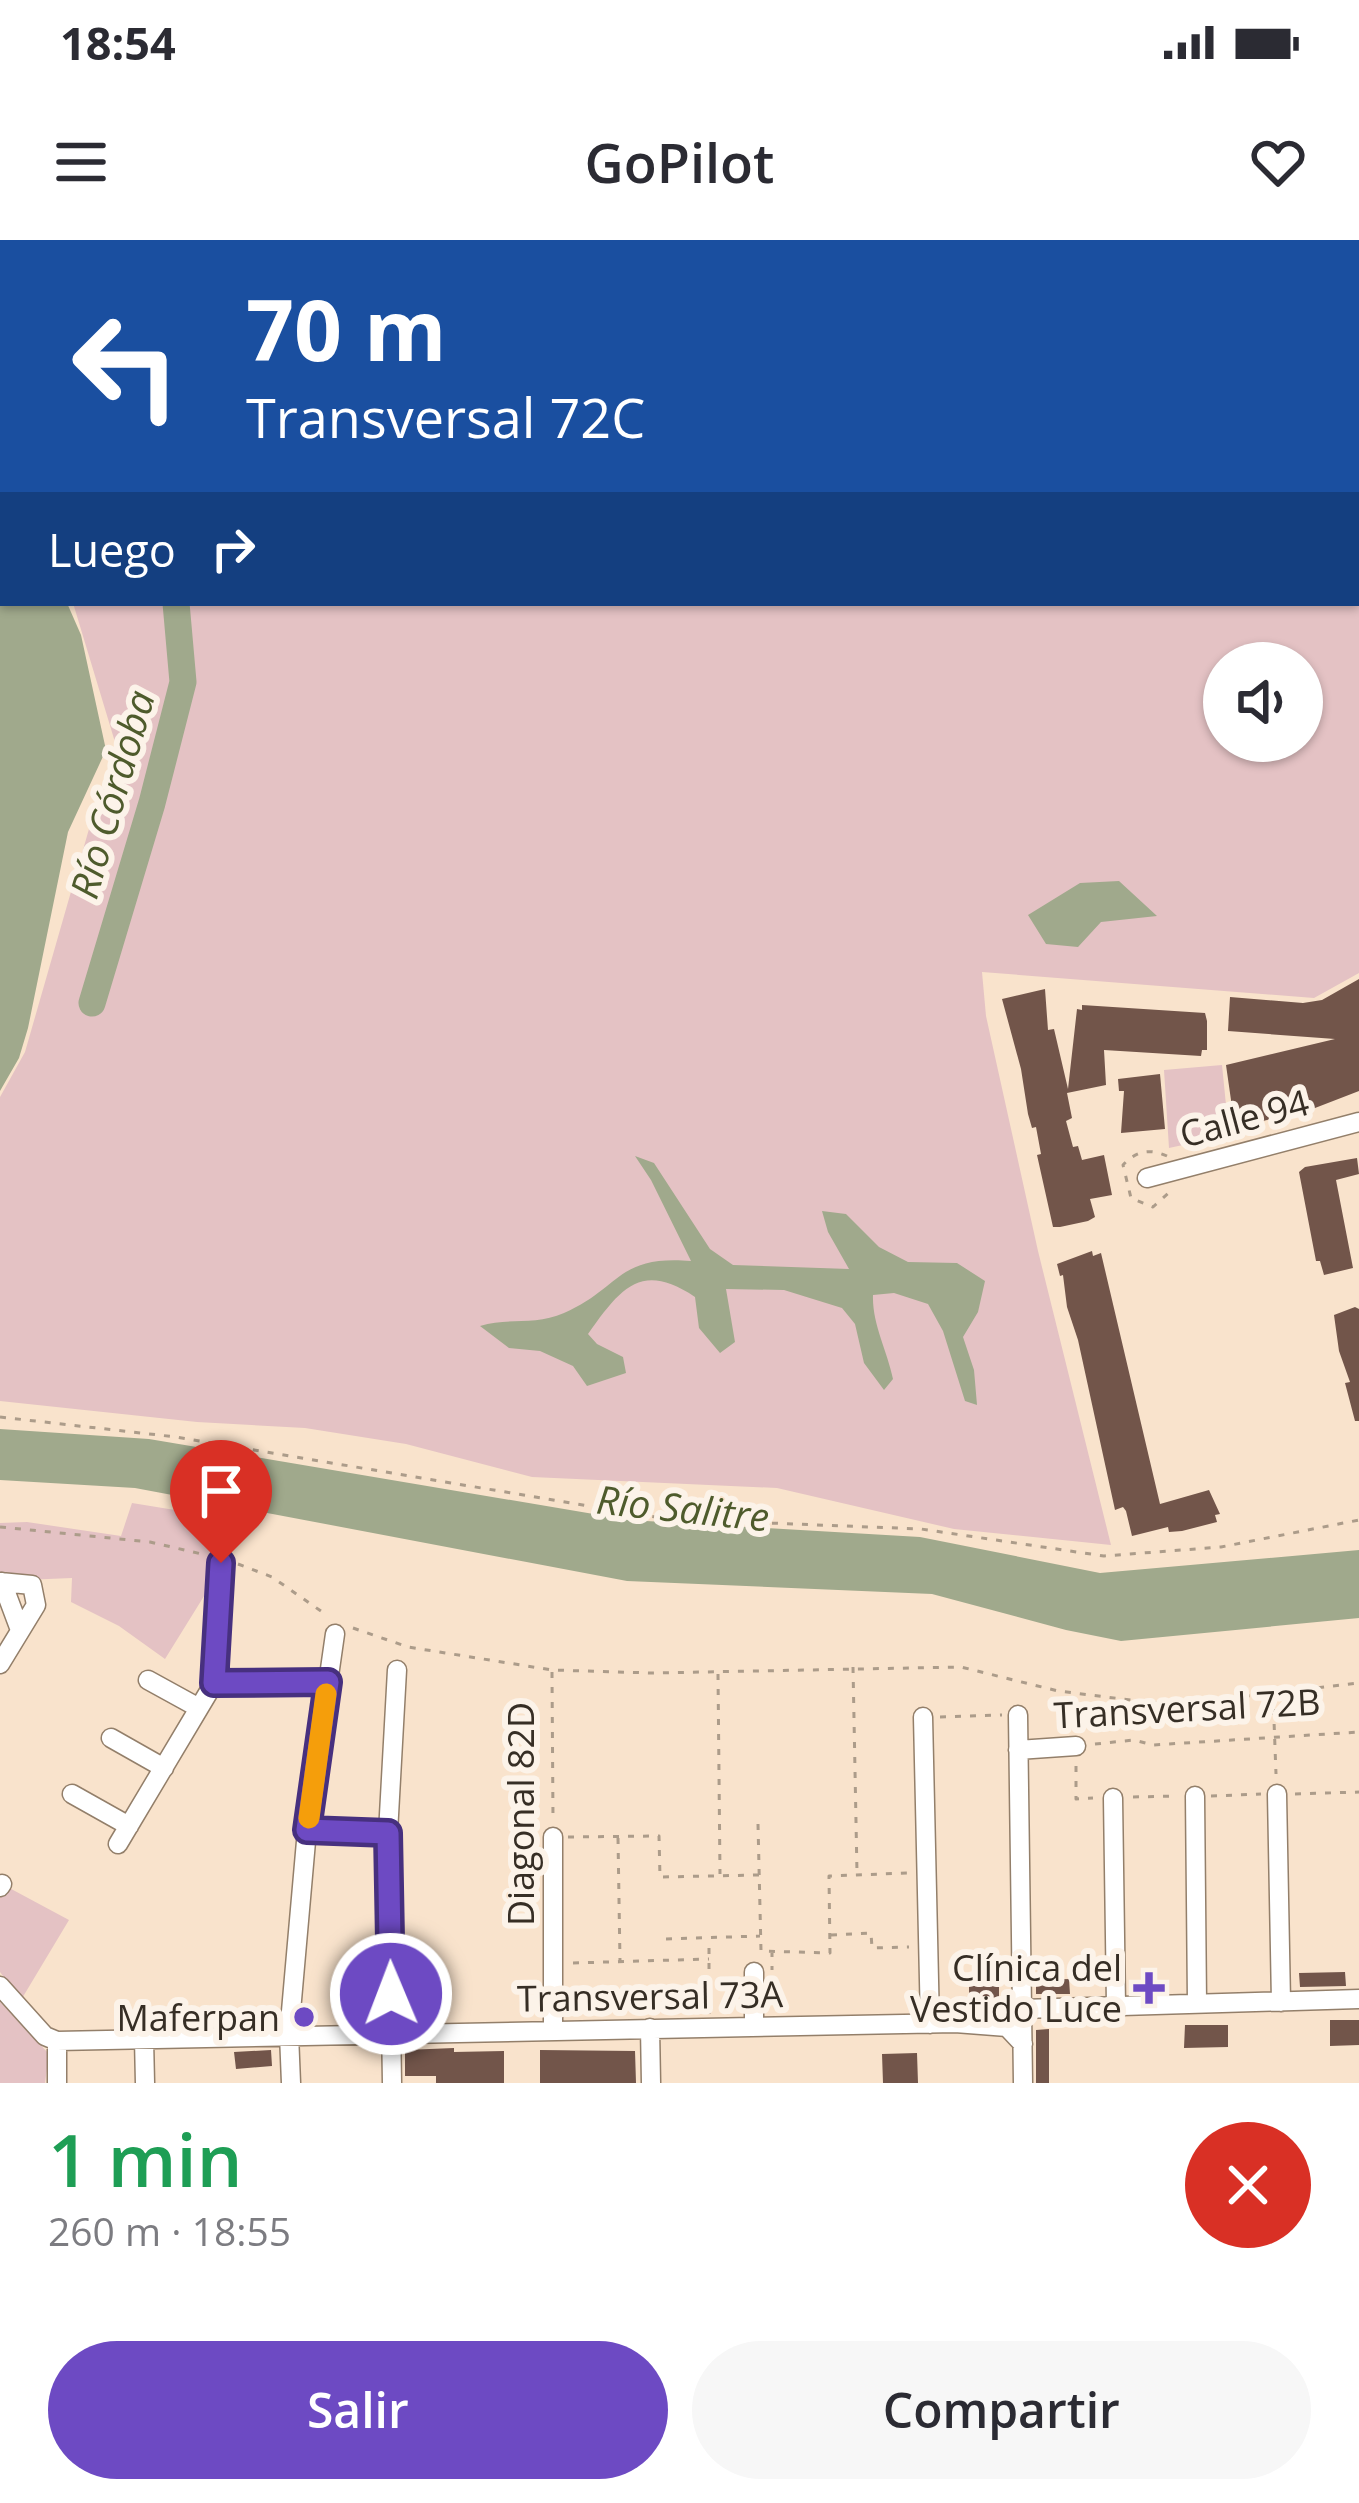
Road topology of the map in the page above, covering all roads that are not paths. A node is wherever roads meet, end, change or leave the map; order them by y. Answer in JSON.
{"nodes":[{"id":1,"x":1359,"y":1122,"type":"edge"},
{"id":2,"x":1147,"y":1178,"type":"dead end"},
{"id":3,"x":221,"y":1563,"type":"dead end"},
{"id":4,"x":1,"y":1582,"type":"edge"},
{"id":5,"x":20,"y":1630,"type":"junction"},
{"id":6,"x":335,"y":1634,"type":"dead end"},
{"id":7,"x":0,"y":1664,"type":"edge"},
{"id":8,"x":397,"y":1670,"type":"dead end"},
{"id":9,"x":148,"y":1680,"type":"dead end"},
{"id":10,"x":328,"y":1682,"type":"junction"},
{"id":11,"x":214,"y":1683,"type":"junction"},
{"id":12,"x":199,"y":1708,"type":"junction"},
{"id":13,"x":1018,"y":1715,"type":"road end"},
{"id":14,"x":923,"y":1717,"type":"road end"},
{"id":15,"x":111,"y":1738,"type":"dead end"},
{"id":16,"x":1076,"y":1746,"type":"road end"},
{"id":17,"x":1018,"y":1750,"type":"junction"},
{"id":18,"x":164,"y":1768,"type":"junction"},
{"id":19,"x":72,"y":1793,"type":"dead end"},
{"id":20,"x":1277,"y":1794,"type":"road end"},
{"id":21,"x":1195,"y":1796,"type":"road end"},
{"id":22,"x":1113,"y":1798,"type":"road end"},
{"id":23,"x":129,"y":1826,"type":"junction"},
{"id":24,"x":307,"y":1830,"type":"junction"},
{"id":25,"x":388,"y":1833,"type":"junction"},
{"id":26,"x":553,"y":1837,"type":"road end"},
{"id":27,"x":118,"y":1844,"type":"dead end"},
{"id":28,"x":754,"y":1972,"type":"dead end"},
{"id":29,"x":0,"y":1986,"type":"edge"},
{"id":30,"x":1359,"y":2000,"type":"edge"},
{"id":31,"x":1281,"y":2002,"type":"junction"},
{"id":32,"x":1197,"y":2003,"type":"junction"},
{"id":33,"x":1116,"y":2006,"type":"junction"},
{"id":34,"x":1022,"y":2009,"type":"junction"},
{"id":35,"x":956,"y":2023,"type":"junction"},
{"id":36,"x":930,"y":2024,"type":"junction"},
{"id":37,"x":754,"y":2026,"type":"junction"},
{"id":38,"x":650,"y":2028,"type":"junction"},
{"id":39,"x":553,"y":2030,"type":"junction"},
{"id":40,"x":392,"y":2033,"type":"junction"},
{"id":41,"x":289,"y":2034,"type":"junction"},
{"id":42,"x":144,"y":2039,"type":"junction"},
{"id":43,"x":57,"y":2042,"type":"junction"},
{"id":44,"x":1023,"y":2044,"type":"junction"},
{"id":45,"x":62,"y":2082,"type":"edge"},
{"id":46,"x":145,"y":2083,"type":"edge"},
{"id":47,"x":291,"y":2083,"type":"edge"},
{"id":48,"x":392,"y":2083,"type":"edge"},
{"id":49,"x":651,"y":2083,"type":"edge"},
{"id":50,"x":1023,"y":2083,"type":"edge"}],
"edges":[{"from":1,"to":2,"type":"street","name":"Calle 94"},
{"from":3,"to":11,"type":"street"},
{"from":4,"to":5,"type":"street"},
{"from":4,"to":5,"type":"street"},
{"from":5,"to":7,"type":"street"},
{"from":6,"to":10,"type":"street"},
{"from":8,"to":25,"type":"street"},
{"from":9,"to":12,"type":"street"},
{"from":10,"to":11,"type":"street"},
{"from":10,"to":24,"type":"street"},
{"from":11,"to":12,"type":"street"},
{"from":12,"to":18,"type":"street"},
{"from":13,"to":17,"type":"street"},
{"from":14,"to":36,"type":"street"},
{"from":15,"to":18,"type":"street"},
{"from":16,"to":17,"type":"street","name":"Transversal 72B"},
{"from":17,"to":34,"type":"street"},
{"from":18,"to":23,"type":"street"},
{"from":19,"to":23,"type":"street"},
{"from":20,"to":31,"type":"street"},
{"from":21,"to":32,"type":"street"},
{"from":22,"to":33,"type":"street"},
{"from":23,"to":27,"type":"street"},
{"from":24,"to":25,"type":"street"},
{"from":24,"to":41,"type":"street"},
{"from":25,"to":40,"type":"street"},
{"from":26,"to":39,"type":"street","name":"Diagonal 82D"},
{"from":28,"to":37,"type":"street"},
{"from":29,"to":43,"type":"street"},
{"from":30,"to":31,"type":"street","name":"Transversal 73A"},
{"from":31,"to":32,"type":"street","name":"Transversal 73A"},
{"from":32,"to":33,"type":"street","name":"Transversal 73A"},
{"from":33,"to":34,"type":"street","name":"Transversal 73A"},
{"from":34,"to":35,"type":"street","name":"Transversal 73A"},
{"from":34,"to":44,"type":"street"},
{"from":35,"to":36,"type":"street","name":"Transversal 73A"},
{"from":35,"to":44,"type":"street","name":"Transversal 73A"},
{"from":36,"to":37,"type":"street","name":"Transversal 73A"},
{"from":37,"to":38,"type":"street","name":"Transversal 73A"},
{"from":38,"to":39,"type":"street","name":"Transversal 73A"},
{"from":38,"to":49,"type":"street"},
{"from":39,"to":40,"type":"street","name":"Transversal 73A"},
{"from":40,"to":41,"type":"street","name":"Transversal 73A"},
{"from":40,"to":48,"type":"street"},
{"from":41,"to":42,"type":"street","name":"Transversal 73A"},
{"from":41,"to":47,"type":"street"},
{"from":42,"to":43,"type":"street","name":"Transversal 73A"},
{"from":42,"to":46,"type":"street"},
{"from":43,"to":45,"type":"street"},
{"from":44,"to":50,"type":"street"}]}
